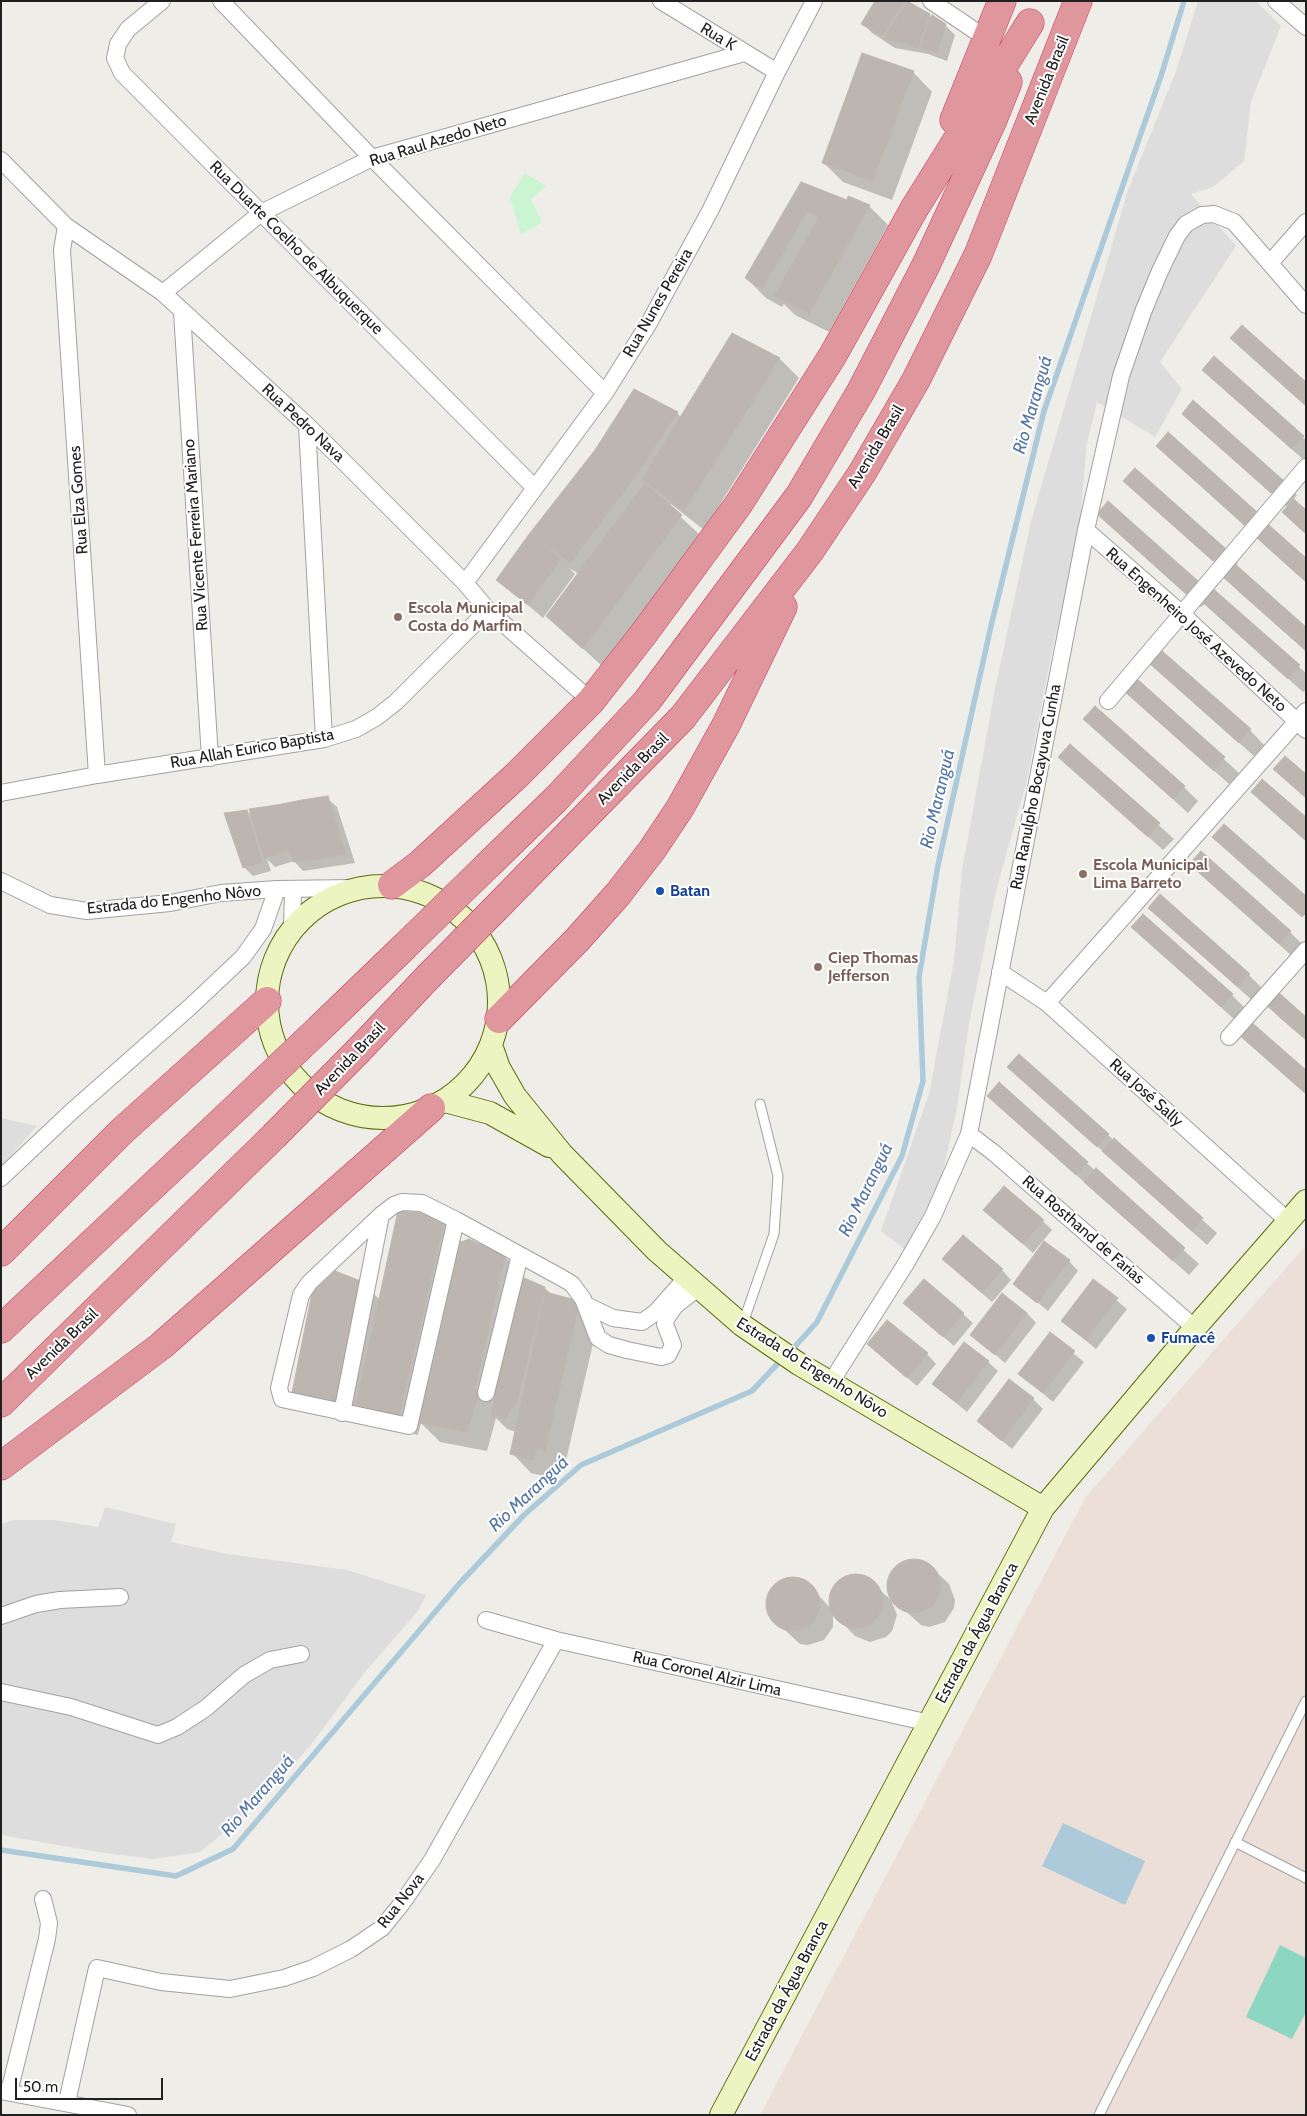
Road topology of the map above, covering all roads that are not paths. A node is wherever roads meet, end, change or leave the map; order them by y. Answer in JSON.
{"nodes":[{"id":1,"x":162,"y":1,"type":"edge"},
{"id":2,"x":222,"y":1,"type":"edge"},
{"id":3,"x":660,"y":1,"type":"edge"},
{"id":4,"x":814,"y":1,"type":"edge"},
{"id":5,"x":931,"y":1,"type":"edge"},
{"id":6,"x":1002,"y":1,"type":"edge"},
{"id":7,"x":1078,"y":1,"type":"edge"},
{"id":8,"x":1276,"y":1,"type":"edge"},
{"id":9,"x":1034,"y":12,"type":"edge"},
{"id":10,"x":1306,"y":27,"type":"edge"},
{"id":11,"x":987,"y":39,"type":"junction"},
{"id":12,"x":744,"y":53,"type":"junction"},
{"id":13,"x":776,"y":72,"type":"junction"},
{"id":14,"x":372,"y":158,"type":"junction"},
{"id":15,"x":1,"y":160,"type":"edge"},
{"id":16,"x":914,"y":209,"type":"junction"},
{"id":17,"x":261,"y":212,"type":"junction"},
{"id":18,"x":1306,"y":222,"type":"edge"},
{"id":19,"x":66,"y":226,"type":"junction"},
{"id":20,"x":1270,"y":263,"type":"junction"},
{"id":21,"x":163,"y":293,"type":"junction"},
{"id":22,"x":1306,"y":305,"type":"edge"},
{"id":23,"x":182,"y":312,"type":"junction"},
{"id":24,"x":605,"y":393,"type":"junction"},
{"id":25,"x":306,"y":425,"type":"junction"},
{"id":26,"x":1306,"y":467,"type":"edge"},
{"id":27,"x":535,"y":488,"type":"junction"},
{"id":28,"x":1086,"y":530,"type":"junction"},
{"id":29,"x":810,"y":552,"type":"junction"},
{"id":30,"x":465,"y":583,"type":"junction"},
{"id":31,"x":488,"y":610,"type":"junction"},
{"id":32,"x":1181,"y":613,"type":"junction"},
{"id":33,"x":591,"y":701,"type":"junction"},
{"id":34,"x":1108,"y":701,"type":"dead end"},
{"id":35,"x":1303,"y":721,"type":"edge"},
{"id":36,"x":324,"y":739,"type":"junction"},
{"id":37,"x":210,"y":758,"type":"junction"},
{"id":38,"x":97,"y":775,"type":"junction"},
{"id":39,"x":1,"y":793,"type":"edge"},
{"id":40,"x":1,"y":881,"type":"edge"},
{"id":41,"x":392,"y":885,"type":"junction"},
{"id":42,"x":354,"y":888,"type":"junction"},
{"id":43,"x":285,"y":889,"type":"junction"},
{"id":44,"x":292,"y":930,"type":"junction"},
{"id":45,"x":1306,"y":950,"type":"edge"},
{"id":46,"x":1000,"y":972,"type":"junction"},
{"id":47,"x":267,"y":1001,"type":"junction"},
{"id":48,"x":1047,"y":1004,"type":"junction"},
{"id":49,"x":499,"y":1019,"type":"junction"},
{"id":50,"x":1229,"y":1037,"type":"dead end"},
{"id":51,"x":492,"y":1045,"type":"junction"},
{"id":52,"x":760,"y":1104,"type":"dead end"},
{"id":53,"x":438,"y":1105,"type":"junction"},
{"id":54,"x":969,"y":1134,"type":"junction"},
{"id":55,"x":562,"y":1154,"type":"junction"},
{"id":56,"x":1,"y":1178,"type":"edge"},
{"id":57,"x":1306,"y":1201,"type":"edge"},
{"id":58,"x":381,"y":1215,"type":"junction"},
{"id":59,"x":456,"y":1220,"type":"junction"},
{"id":60,"x":1288,"y":1221,"type":"junction"},
{"id":61,"x":1,"y":1252,"type":"edge"},
{"id":62,"x":520,"y":1255,"type":"junction"},
{"id":63,"x":692,"y":1283,"type":"junction"},
{"id":64,"x":586,"y":1305,"type":"junction"},
{"id":65,"x":742,"y":1325,"type":"junction"},
{"id":66,"x":1195,"y":1328,"type":"junction"},
{"id":67,"x":1,"y":1329,"type":"edge"},
{"id":68,"x":830,"y":1382,"type":"junction"},
{"id":69,"x":486,"y":1393,"type":"dead end"},
{"id":70,"x":1,"y":1403,"type":"edge"},
{"id":71,"x":342,"y":1413,"type":"junction"},
{"id":72,"x":1,"y":1466,"type":"edge"},
{"id":73,"x":1043,"y":1508,"type":"junction"},
{"id":74,"x":120,"y":1597,"type":"dead end"},
{"id":75,"x":1,"y":1616,"type":"edge"},
{"id":76,"x":486,"y":1620,"type":"dead end"},
{"id":77,"x":556,"y":1640,"type":"junction"},
{"id":78,"x":301,"y":1654,"type":"dead end"},
{"id":79,"x":1,"y":1692,"type":"edge"},
{"id":80,"x":1306,"y":1701,"type":"edge"},
{"id":81,"x":930,"y":1723,"type":"junction"},
{"id":82,"x":1235,"y":1842,"type":"junction"},
{"id":83,"x":1306,"y":1878,"type":"edge"},
{"id":84,"x":43,"y":1899,"type":"dead end"},
{"id":85,"x":5,"y":2092,"type":"edge"},
{"id":86,"x":67,"y":2102,"type":"junction"},
{"id":87,"x":128,"y":2115,"type":"edge"},
{"id":88,"x":721,"y":2115,"type":"edge"},
{"id":89,"x":1098,"y":2115,"type":"edge"}],
"edges":[{"from":1,"to":17,"type":"street","name":"Rua Duarte Coelho de Albuquerque"},
{"from":2,"to":14,"type":"street"},
{"from":3,"to":12,"type":"street","name":"Rua K"},
{"from":4,"to":13,"type":"street","name":"Rua Nunes Pereira"},
{"from":5,"to":11,"type":"street"},
{"from":6,"to":11,"type":"highway"},
{"from":7,"to":29,"type":"highway","name":"Avenida Brasil"},
{"from":8,"to":10,"type":"street"},
{"from":9,"to":16,"type":"highway"},
{"from":9,"to":67,"type":"highway","bridge":true},
{"from":11,"to":16,"type":"highway"},
{"from":12,"to":13,"type":"street","name":"Rua K"},
{"from":12,"to":14,"type":"street","name":"Rua Raul Azedo Neto"},
{"from":13,"to":24,"type":"street","name":"Rua Nunes Pereira"},
{"from":14,"to":17,"type":"street","name":"Rua Raul Azedo Neto"},
{"from":14,"to":24,"type":"street"},
{"from":15,"to":19,"type":"street","name":"Rua Pedro Nava"},
{"from":16,"to":33,"type":"highway"},
{"from":17,"to":21,"type":"street","name":"Rua Raul Azedo Neto"},
{"from":17,"to":27,"type":"street","name":"Rua Duarte Coelho de Albuquerque"},
{"from":18,"to":20,"type":"street"},
{"from":19,"to":21,"type":"street","name":"Rua Pedro Nava"},
{"from":19,"to":38,"type":"street","name":"Rua Elza Gomes"},
{"from":20,"to":22,"type":"street"},
{"from":20,"to":28,"type":"street","name":"Rua Ranulpho Bocayuva Cunha"},
{"from":21,"to":23,"type":"street","name":"Rua Pedro Nava"},
{"from":23,"to":25,"type":"street","name":"Rua Pedro Nava"},
{"from":23,"to":37,"type":"street","name":"Rua Vicente Ferreira Mariano"},
{"from":24,"to":27,"type":"street","name":"Rua Nunes Pereira"},
{"from":25,"to":30,"type":"street","name":"Rua Pedro Nava"},
{"from":25,"to":36,"type":"street"},
{"from":26,"to":32,"type":"street"},
{"from":27,"to":30,"type":"street","name":"Rua Nunes Pereira"},
{"from":28,"to":32,"type":"street","name":"Rua Engenheiro José Azevedo Neto"},
{"from":28,"to":46,"type":"street","name":"Rua Ranulpho Bocayuva Cunha"},
{"from":29,"to":49,"type":"highway"},
{"from":29,"to":70,"type":"highway","name":"Avenida Brasil","bridge":true},
{"from":30,"to":31,"type":"street","name":"Rua Pedro Nava"},
{"from":31,"to":33,"type":"street","name":"Rua Pedro Nava"},
{"from":31,"to":36,"type":"street","name":"Rua Allah Eurico Baptista"},
{"from":32,"to":34,"type":"street"},
{"from":32,"to":35,"type":"street","name":"Rua Engenheiro José Azevedo Neto"},
{"from":33,"to":41,"type":"highway"},
{"from":35,"to":48,"type":"street"},
{"from":36,"to":37,"type":"street","name":"Rua Allah Eurico Baptista"},
{"from":37,"to":38,"type":"street","name":"Rua Allah Eurico Baptista"},
{"from":38,"to":39,"type":"street","name":"Rua Allah Eurico Baptista"},
{"from":40,"to":43,"type":"street","name":"Estrada do Engenho Nôvo"},
{"from":41,"to":42,"type":"main road"},
{"from":41,"to":49,"type":"main road"},
{"from":42,"to":43,"type":"street","name":"Estrada do Engenho Nôvo"},
{"from":42,"to":44,"type":"main road"},
{"from":43,"to":44,"type":"street"},
{"from":43,"to":56,"type":"street"},
{"from":44,"to":47,"type":"main road"},
{"from":45,"to":50,"type":"street"},
{"from":46,"to":48,"type":"street","name":"Rua José Sally"},
{"from":46,"to":54,"type":"street","name":"Rua Ranulpho Bocayuva Cunha"},
{"from":47,"to":53,"type":"main road"},
{"from":47,"to":61,"type":"highway"},
{"from":48,"to":60,"type":"street","name":"Rua José Sally"},
{"from":49,"to":51,"type":"main road"},
{"from":51,"to":53,"type":"main road"},
{"from":51,"to":55,"type":"main road","name":"Estrada do Engenho Nôvo"},
{"from":52,"to":65,"type":"lane"},
{"from":53,"to":55,"type":"main road","name":"Estrada do Engenho Nôvo"},
{"from":53,"to":72,"type":"highway"},
{"from":54,"to":66,"type":"street","name":"Rua Rosthand de Farias"},
{"from":54,"to":68,"type":"street","name":"Rua Ranulpho Bocayuva Cunha"},
{"from":55,"to":63,"type":"main road","name":"Estrada do Engenho Nôvo"},
{"from":57,"to":60,"type":"main road","name":"Estrada da Água Branca"},
{"from":58,"to":59,"type":"street"},
{"from":58,"to":71,"type":"street"},
{"from":58,"to":71,"type":"street"},
{"from":59,"to":62,"type":"street"},
{"from":59,"to":71,"type":"street"},
{"from":60,"to":66,"type":"main road","name":"Estrada da Água Branca"},
{"from":62,"to":64,"type":"street"},
{"from":62,"to":69,"type":"street"},
{"from":63,"to":64,"type":"street"},
{"from":63,"to":64,"type":"street"},
{"from":63,"to":65,"type":"main road","name":"Estrada do Engenho Nôvo"},
{"from":65,"to":68,"type":"main road","name":"Estrada do Engenho Nôvo"},
{"from":66,"to":73,"type":"main road","name":"Estrada da Água Branca"},
{"from":68,"to":73,"type":"main road","name":"Estrada do Engenho Nôvo"},
{"from":73,"to":81,"type":"main road","name":"Estrada da Água Branca"},
{"from":74,"to":75,"type":"street"},
{"from":76,"to":77,"type":"street","name":"Rua Coronel Alzir Lima"},
{"from":77,"to":81,"type":"street","name":"Rua Coronel Alzir Lima"},
{"from":77,"to":86,"type":"street","name":"Rua Nova"},
{"from":78,"to":79,"type":"street"},
{"from":80,"to":82,"type":"lane"},
{"from":81,"to":88,"type":"main road","name":"Estrada da Água Branca"},
{"from":82,"to":83,"type":"lane"},
{"from":82,"to":89,"type":"lane"},
{"from":84,"to":85,"type":"street"},
{"from":85,"to":86,"type":"street"},
{"from":86,"to":87,"type":"street"}]}
